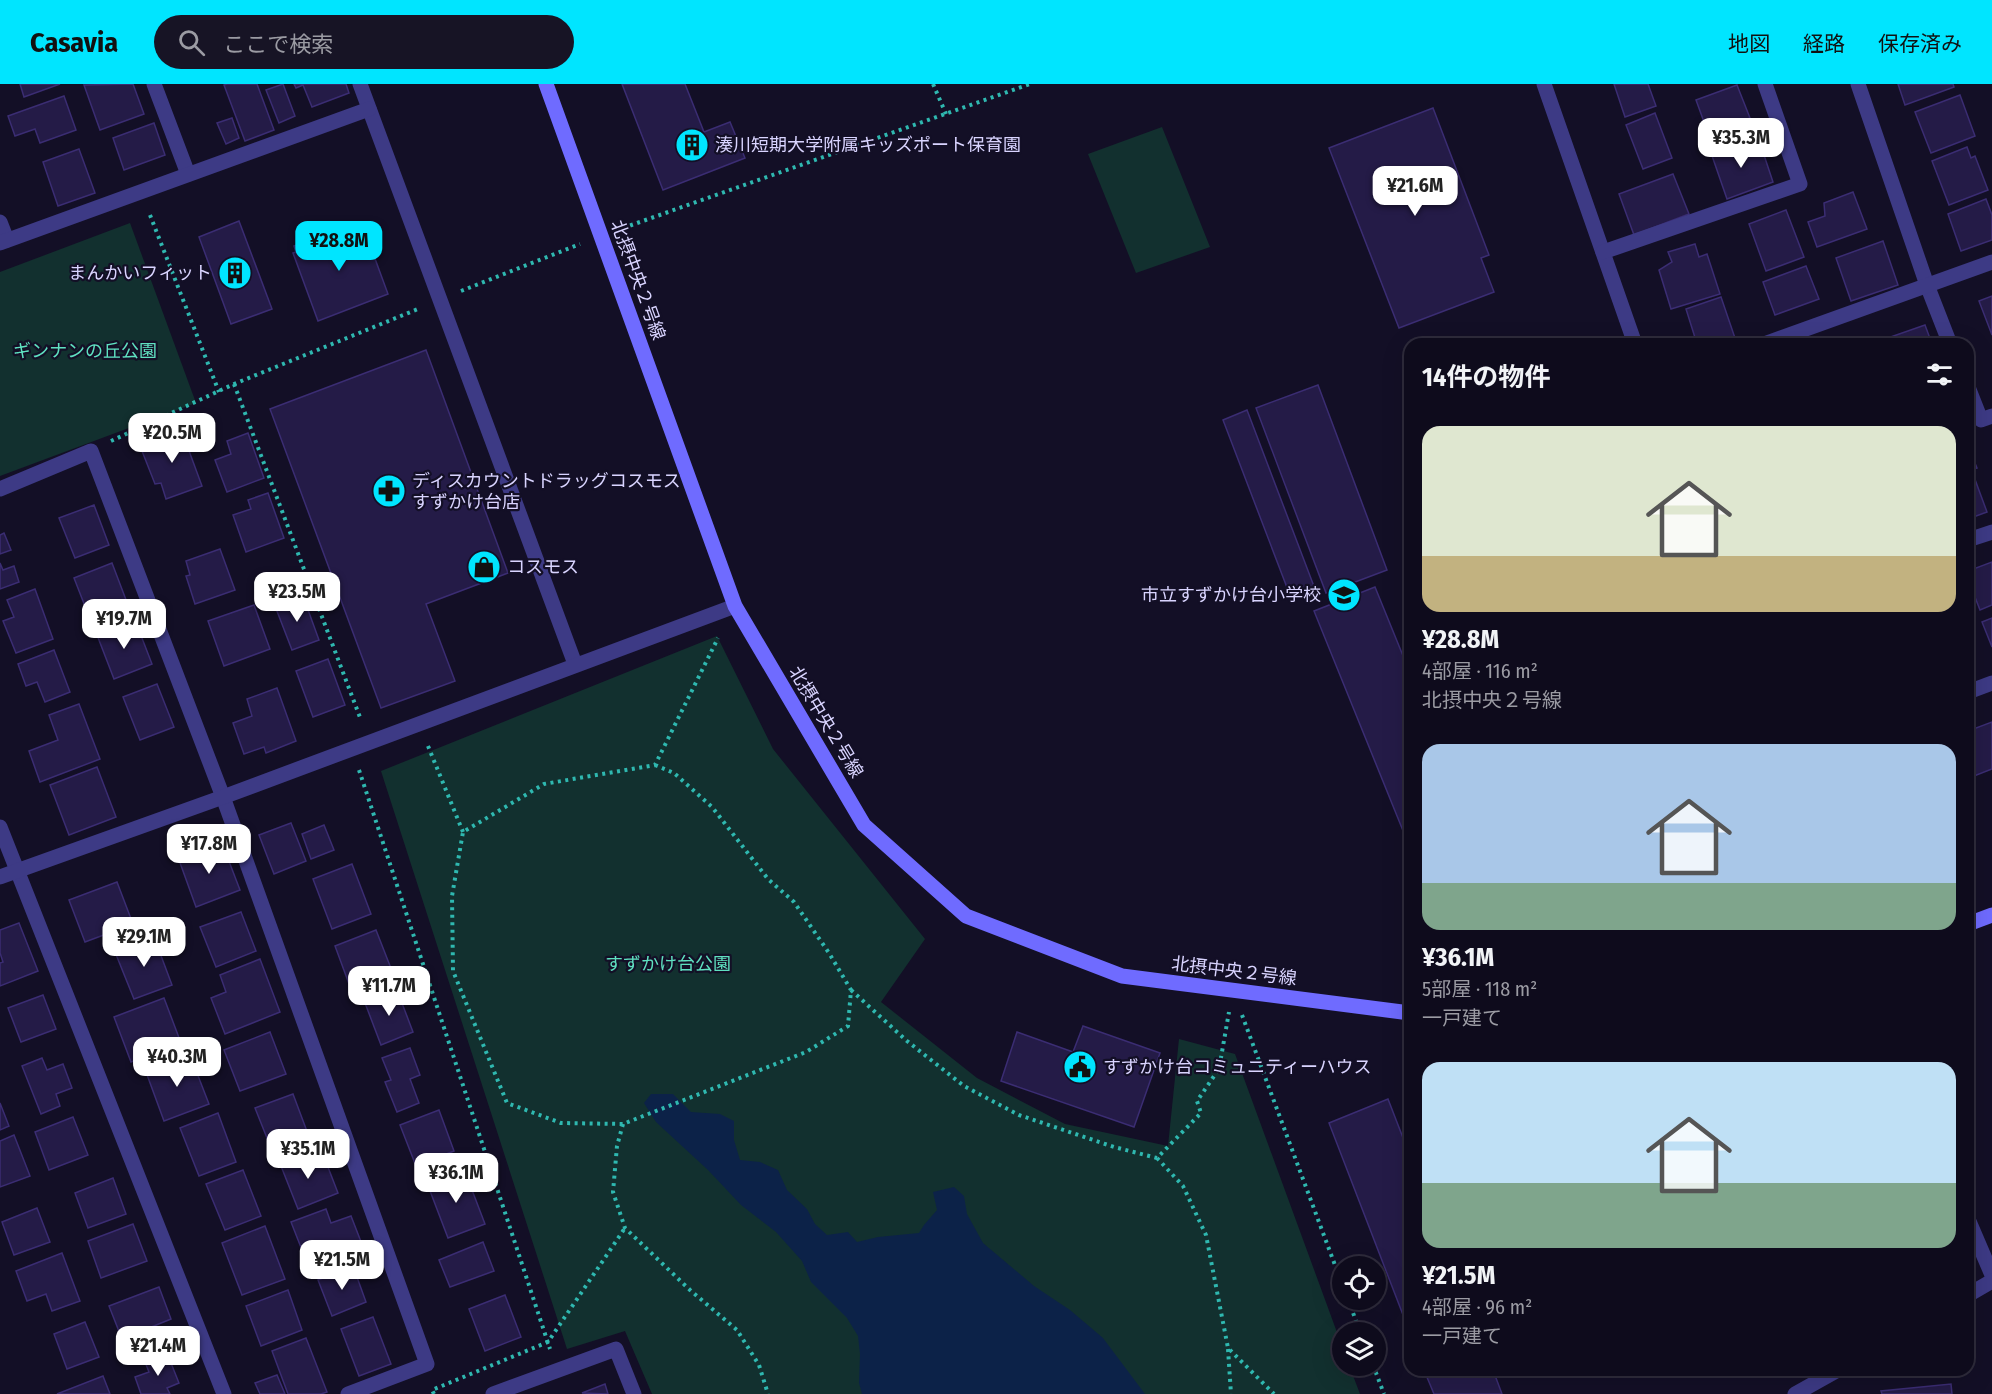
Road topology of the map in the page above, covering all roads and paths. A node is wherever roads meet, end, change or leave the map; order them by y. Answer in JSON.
{"nodes":[{"id":1,"x":154,"y":84,"type":"edge"},
{"id":2,"x":360,"y":84,"type":"edge"},
{"id":3,"x":546,"y":84,"type":"edge"},
{"id":4,"x":933,"y":84,"type":"edge"},
{"id":5,"x":1030,"y":84,"type":"edge"},
{"id":6,"x":1544,"y":84,"type":"edge"},
{"id":7,"x":1766,"y":84,"type":"edge"},
{"id":8,"x":1858,"y":84,"type":"edge"},
{"id":9,"x":369,"y":109,"type":"junction"},
{"id":10,"x":946,"y":114,"type":"junction"},
{"id":11,"x":188,"y":174,"type":"junction"},
{"id":12,"x":141,"y":192,"type":"junction"},
{"id":13,"x":0,"y":222,"type":"edge"},
{"id":14,"x":602,"y":236,"type":"junction"},
{"id":15,"x":3,"y":241,"type":"edge"},
{"id":16,"x":1603,"y":252,"type":"junction"},
{"id":17,"x":1992,"y":261,"type":"edge"},
{"id":18,"x":1927,"y":285,"type":"junction"},
{"id":19,"x":441,"y":299,"type":"junction"},
{"id":20,"x":1633,"y":338,"type":"edge"},
{"id":21,"x":1781,"y":338,"type":"edge"},
{"id":22,"x":1948,"y":338,"type":"edge"},
{"id":23,"x":234,"y":384,"type":"junction"},
{"id":24,"x":219,"y":392,"type":"junction"},
{"id":25,"x":1974,"y":402,"type":"edge"},
{"id":26,"x":1992,"y":416,"type":"edge"},
{"id":27,"x":90,"y":451,"type":"junction"},
{"id":28,"x":0,"y":489,"type":"edge"},
{"id":29,"x":1992,"y":532,"type":"edge"},
{"id":30,"x":1974,"y":538,"type":"edge"},
{"id":31,"x":735,"y":606,"type":"junction"},
{"id":32,"x":575,"y":664,"type":"junction"},
{"id":33,"x":1992,"y":683,"type":"edge"},
{"id":34,"x":1974,"y":690,"type":"edge"},
{"id":35,"x":419,"y":724,"type":"junction"},
{"id":36,"x":369,"y":742,"type":"junction"},
{"id":37,"x":352,"y":749,"type":"junction"},
{"id":38,"x":655,"y":765,"type":"junction"},
{"id":39,"x":224,"y":797,"type":"junction"},
{"id":40,"x":0,"y":827,"type":"edge"},
{"id":41,"x":463,"y":832,"type":"junction"},
{"id":42,"x":17,"y":870,"type":"junction"},
{"id":43,"x":0,"y":877,"type":"edge"},
{"id":44,"x":1992,"y":915,"type":"edge"},
{"id":45,"x":1974,"y":922,"type":"edge"},
{"id":46,"x":851,"y":990,"type":"junction"},
{"id":47,"x":1233,"y":990,"type":"junction"},
{"id":48,"x":1404,"y":1012,"type":"edge"},
{"id":49,"x":623,"y":1124,"type":"junction"},
{"id":50,"x":1157,"y":1158,"type":"junction"},
{"id":51,"x":625,"y":1228,"type":"junction"},
{"id":52,"x":1974,"y":1233,"type":"edge"},
{"id":53,"x":1332,"y":1257,"type":"edge"},
{"id":54,"x":1992,"y":1275,"type":"edge"},
{"id":55,"x":1992,"y":1281,"type":"edge"},
{"id":56,"x":1974,"y":1291,"type":"edge"},
{"id":57,"x":548,"y":1342,"type":"junction"},
{"id":58,"x":1228,"y":1348,"type":"junction"},
{"id":59,"x":557,"y":1370,"type":"junction"},
{"id":60,"x":1377,"y":1376,"type":"edge"},
{"id":61,"x":1827,"y":1376,"type":"edge"},
{"id":62,"x":224,"y":1394,"type":"edge"},
{"id":63,"x":348,"y":1394,"type":"edge"},
{"id":64,"x":434,"y":1394,"type":"edge"},
{"id":65,"x":493,"y":1394,"type":"edge"},
{"id":66,"x":634,"y":1394,"type":"edge"},
{"id":67,"x":768,"y":1394,"type":"edge"},
{"id":68,"x":1231,"y":1394,"type":"edge"},
{"id":69,"x":1274,"y":1394,"type":"edge"},
{"id":70,"x":1384,"y":1394,"type":"edge"},
{"id":71,"x":1795,"y":1394,"type":"edge"}],
"edges":[{"from":1,"to":11,"type":"street"},
{"from":2,"to":9,"type":"street"},
{"from":3,"to":14,"type":"street","name":"北摂中央２号線"},
{"from":4,"to":10,"type":"path"},
{"from":5,"to":10,"type":"path"},
{"from":6,"to":16,"type":"street"},
{"from":7,"to":16,"type":"street"},
{"from":8,"to":18,"type":"street"},
{"from":9,"to":11,"type":"street"},
{"from":9,"to":19,"type":"street"},
{"from":10,"to":14,"type":"path"},
{"from":11,"to":12,"type":"street"},
{"from":12,"to":15,"type":"street"},
{"from":12,"to":24,"type":"path"},
{"from":13,"to":15,"type":"street"},
{"from":14,"to":19,"type":"path"},
{"from":14,"to":31,"type":"street","name":"北摂中央２号線"},
{"from":16,"to":20,"type":"street"},
{"from":17,"to":18,"type":"street"},
{"from":18,"to":21,"type":"street"},
{"from":18,"to":22,"type":"street"},
{"from":19,"to":23,"type":"path"},
{"from":19,"to":32,"type":"street"},
{"from":23,"to":24,"type":"path"},
{"from":23,"to":36,"type":"path"},
{"from":24,"to":27,"type":"path"},
{"from":25,"to":26,"type":"street"},
{"from":27,"to":28,"type":"street"},
{"from":27,"to":39,"type":"street"},
{"from":29,"to":30,"type":"street"},
{"from":31,"to":32,"type":"street"},
{"from":31,"to":38,"type":"path"},
{"from":31,"to":47,"type":"street","name":"北摂中央２号線"},
{"from":32,"to":35,"type":"street"},
{"from":33,"to":34,"type":"street"},
{"from":35,"to":36,"type":"street"},
{"from":35,"to":41,"type":"path"},
{"from":36,"to":37,"type":"street"},
{"from":37,"to":39,"type":"street"},
{"from":37,"to":57,"type":"path"},
{"from":38,"to":41,"type":"path"},
{"from":38,"to":46,"type":"path"},
{"from":39,"to":42,"type":"street"},
{"from":39,"to":63,"type":"street"},
{"from":40,"to":42,"type":"street"},
{"from":41,"to":49,"type":"path"},
{"from":42,"to":43,"type":"street"},
{"from":42,"to":62,"type":"street"},
{"from":44,"to":45,"type":"street"},
{"from":46,"to":49,"type":"path"},
{"from":46,"to":50,"type":"path"},
{"from":47,"to":48,"type":"street","name":"北摂中央２号線"},
{"from":47,"to":50,"type":"path"},
{"from":47,"to":53,"type":"path"},
{"from":49,"to":51,"type":"path"},
{"from":50,"to":58,"type":"path"},
{"from":51,"to":57,"type":"path"},
{"from":51,"to":67,"type":"path"},
{"from":52,"to":54,"type":"street"},
{"from":55,"to":56,"type":"street"},
{"from":57,"to":59,"type":"path"},
{"from":57,"to":64,"type":"path"},
{"from":58,"to":68,"type":"path"},
{"from":58,"to":69,"type":"path"},
{"from":59,"to":65,"type":"street"},
{"from":59,"to":66,"type":"street"},
{"from":60,"to":70,"type":"path"},
{"from":61,"to":71,"type":"street"}]}
